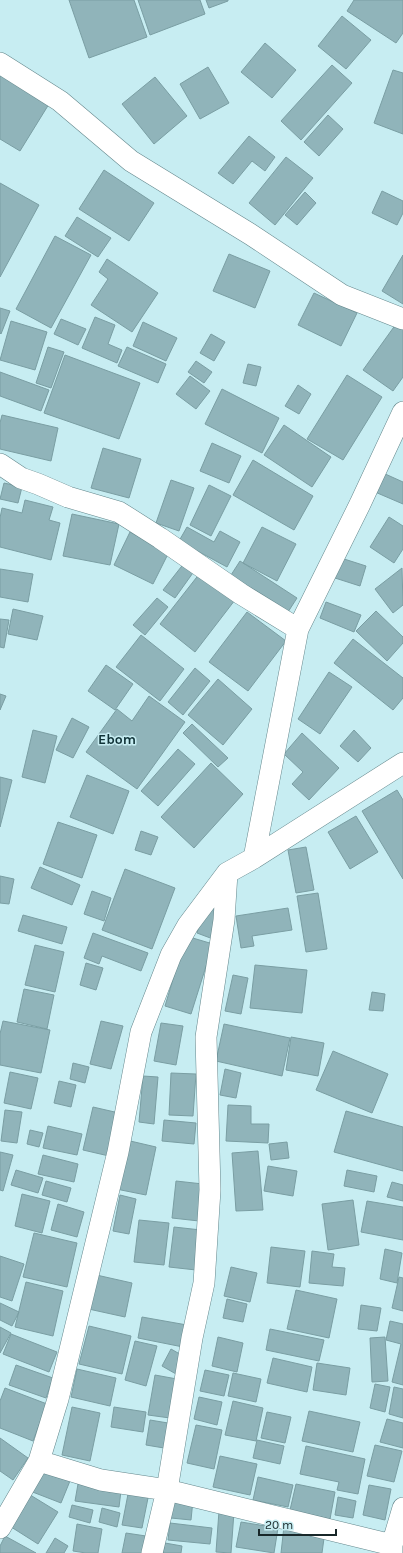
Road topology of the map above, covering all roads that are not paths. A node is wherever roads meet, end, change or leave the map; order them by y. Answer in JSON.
{"nodes":[{"id":1,"x":0,"y":63,"type":"edge"},
{"id":2,"x":403,"y":320,"type":"edge"},
{"id":3,"x":403,"y":412,"type":"edge"},
{"id":4,"x":0,"y":464,"type":"edge"},
{"id":5,"x":298,"y":629,"type":"junction"},
{"id":6,"x":403,"y":763,"type":"edge"},
{"id":7,"x":254,"y":858,"type":"junction"},
{"id":8,"x":227,"y":874,"type":"junction"},
{"id":9,"x":39,"y":1461,"type":"junction"},
{"id":10,"x":167,"y":1490,"type":"junction"},
{"id":11,"x":403,"y":1508,"type":"edge"},
{"id":12,"x":0,"y":1528,"type":"edge"},
{"id":13,"x":392,"y":1549,"type":"edge"},
{"id":14,"x":152,"y":1553,"type":"edge"}],
"edges":[{"from":1,"to":2,"type":"street"},
{"from":3,"to":5,"type":"street"},
{"from":4,"to":5,"type":"street"},
{"from":5,"to":7,"type":"street"},
{"from":6,"to":7,"type":"street"},
{"from":7,"to":8,"type":"street"},
{"from":8,"to":9,"type":"street"},
{"from":8,"to":10,"type":"street"},
{"from":9,"to":10,"type":"street"},
{"from":9,"to":12,"type":"street"},
{"from":10,"to":13,"type":"street"},
{"from":10,"to":14,"type":"street"},
{"from":11,"to":13,"type":"street"}]}
